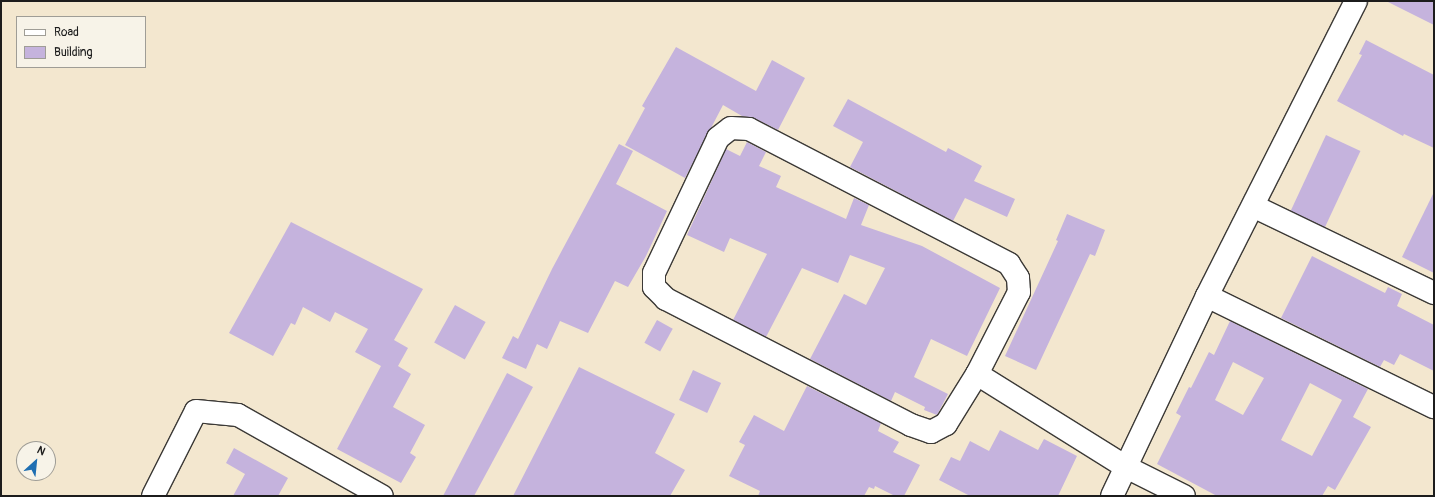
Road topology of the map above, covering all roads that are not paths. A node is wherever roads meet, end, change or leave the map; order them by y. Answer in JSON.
{"nodes":[{"id":1,"x":1356,"y":1,"type":"edge"},
{"id":2,"x":1253,"y":206,"type":"junction"},
{"id":3,"x":1434,"y":293,"type":"edge"},
{"id":4,"x":1207,"y":296,"type":"junction"},
{"id":5,"x":977,"y":374,"type":"junction"},
{"id":6,"x":1434,"y":407,"type":"edge"},
{"id":7,"x":1124,"y":466,"type":"junction"},
{"id":8,"x":153,"y":496,"type":"edge"},
{"id":9,"x":382,"y":496,"type":"edge"},
{"id":10,"x":1112,"y":496,"type":"edge"},
{"id":11,"x":1184,"y":496,"type":"edge"}],
"edges":[{"from":1,"to":2,"type":"street"},
{"from":2,"to":3,"type":"street"},
{"from":2,"to":4,"type":"street"},
{"from":4,"to":6,"type":"street"},
{"from":4,"to":7,"type":"street"},
{"from":5,"to":5,"type":"street"},
{"from":5,"to":7,"type":"street"},
{"from":7,"to":10,"type":"street"},
{"from":7,"to":11,"type":"street"},
{"from":8,"to":9,"type":"street"}]}
